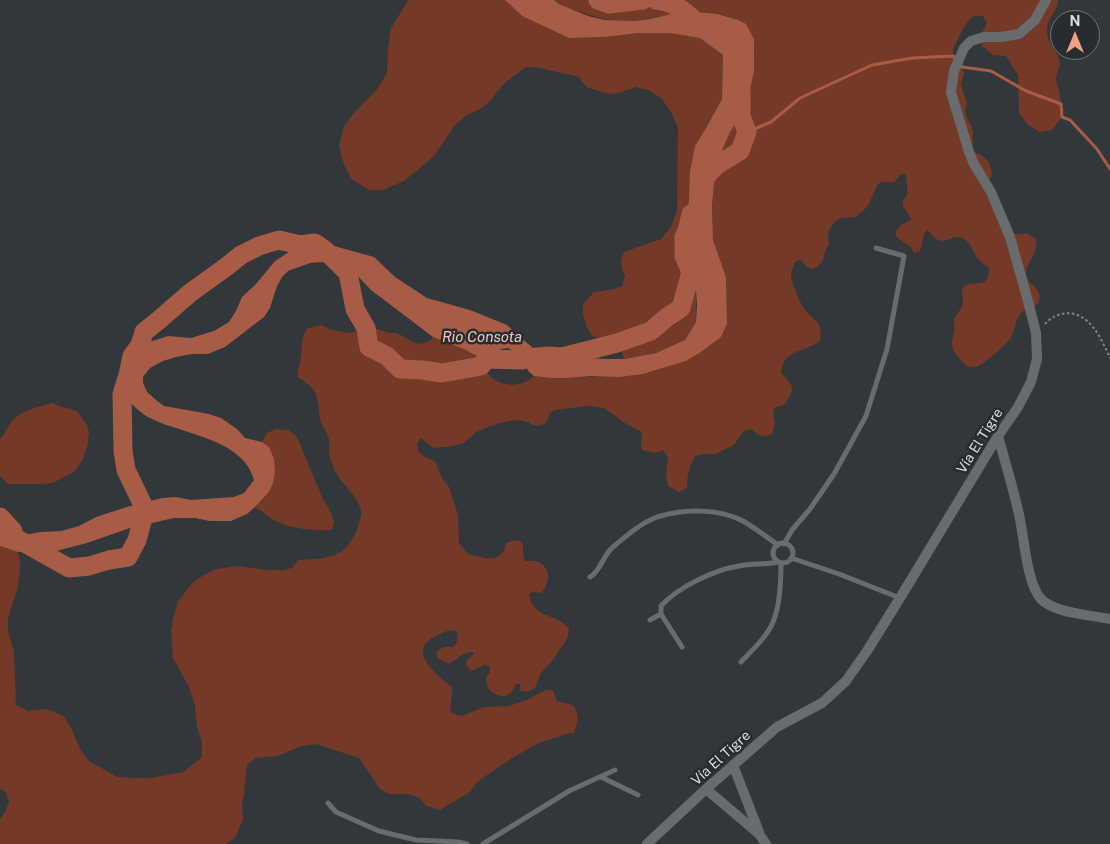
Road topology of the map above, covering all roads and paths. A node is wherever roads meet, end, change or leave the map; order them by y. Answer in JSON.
{"nodes":[{"id":1,"x":1046,"y":0,"type":"edge"},
{"id":2,"x":876,"y":248,"type":"dead end"},
{"id":3,"x":1036,"y":333,"type":"junction"},
{"id":4,"x":1110,"y":358,"type":"edge"},
{"id":5,"x":998,"y":436,"type":"junction"},
{"id":6,"x":784,"y":544,"type":"junction"},
{"id":7,"x":778,"y":545,"type":"junction"},
{"id":8,"x":791,"y":558,"type":"junction"},
{"id":9,"x":780,"y":562,"type":"junction"},
{"id":10,"x":590,"y":577,"type":"dead end"},
{"id":11,"x":900,"y":598,"type":"junction"},
{"id":12,"x":661,"y":614,"type":"junction"},
{"id":13,"x":1110,"y":618,"type":"edge"},
{"id":14,"x":650,"y":620,"type":"dead end"},
{"id":15,"x":682,"y":647,"type":"dead end"},
{"id":16,"x":741,"y":662,"type":"dead end"},
{"id":17,"x":733,"y":765,"type":"junction"},
{"id":18,"x":615,"y":770,"type":"dead end"},
{"id":19,"x":601,"y":777,"type":"junction"},
{"id":20,"x":706,"y":789,"type":"junction"},
{"id":21,"x":638,"y":795,"type":"dead end"},
{"id":22,"x":328,"y":803,"type":"dead end"},
{"id":23,"x":759,"y":834,"type":"junction"},
{"id":24,"x":468,"y":844,"type":"edge"},
{"id":25,"x":483,"y":844,"type":"edge"},
{"id":26,"x":647,"y":844,"type":"edge"},
{"id":27,"x":766,"y":844,"type":"edge"}],
"edges":[{"from":1,"to":3,"type":"street","name":"Vía El Tigre"},
{"from":2,"to":6,"type":"lane"},
{"from":3,"to":4,"type":"path"},
{"from":3,"to":5,"type":"street","name":"Vía El Tigre"},
{"from":5,"to":11,"type":"street","name":"Vía El Tigre"},
{"from":5,"to":13,"type":"street"},
{"from":6,"to":7,"type":"lane"},
{"from":6,"to":8,"type":"lane"},
{"from":7,"to":9,"type":"lane"},
{"from":7,"to":10,"type":"lane"},
{"from":8,"to":9,"type":"lane"},
{"from":8,"to":11,"type":"lane"},
{"from":9,"to":12,"type":"lane"},
{"from":9,"to":16,"type":"lane"},
{"from":11,"to":17,"type":"street","name":"Vía El Tigre"},
{"from":12,"to":14,"type":"lane"},
{"from":12,"to":15,"type":"lane"},
{"from":17,"to":20,"type":"street","name":"Vía El Tigre"},
{"from":17,"to":23,"type":"street"},
{"from":18,"to":19,"type":"lane"},
{"from":19,"to":21,"type":"lane"},
{"from":19,"to":25,"type":"lane"},
{"from":20,"to":23,"type":"street"},
{"from":20,"to":26,"type":"street","name":"Vía El Tigre"},
{"from":22,"to":24,"type":"lane"},
{"from":23,"to":27,"type":"street"}]}
